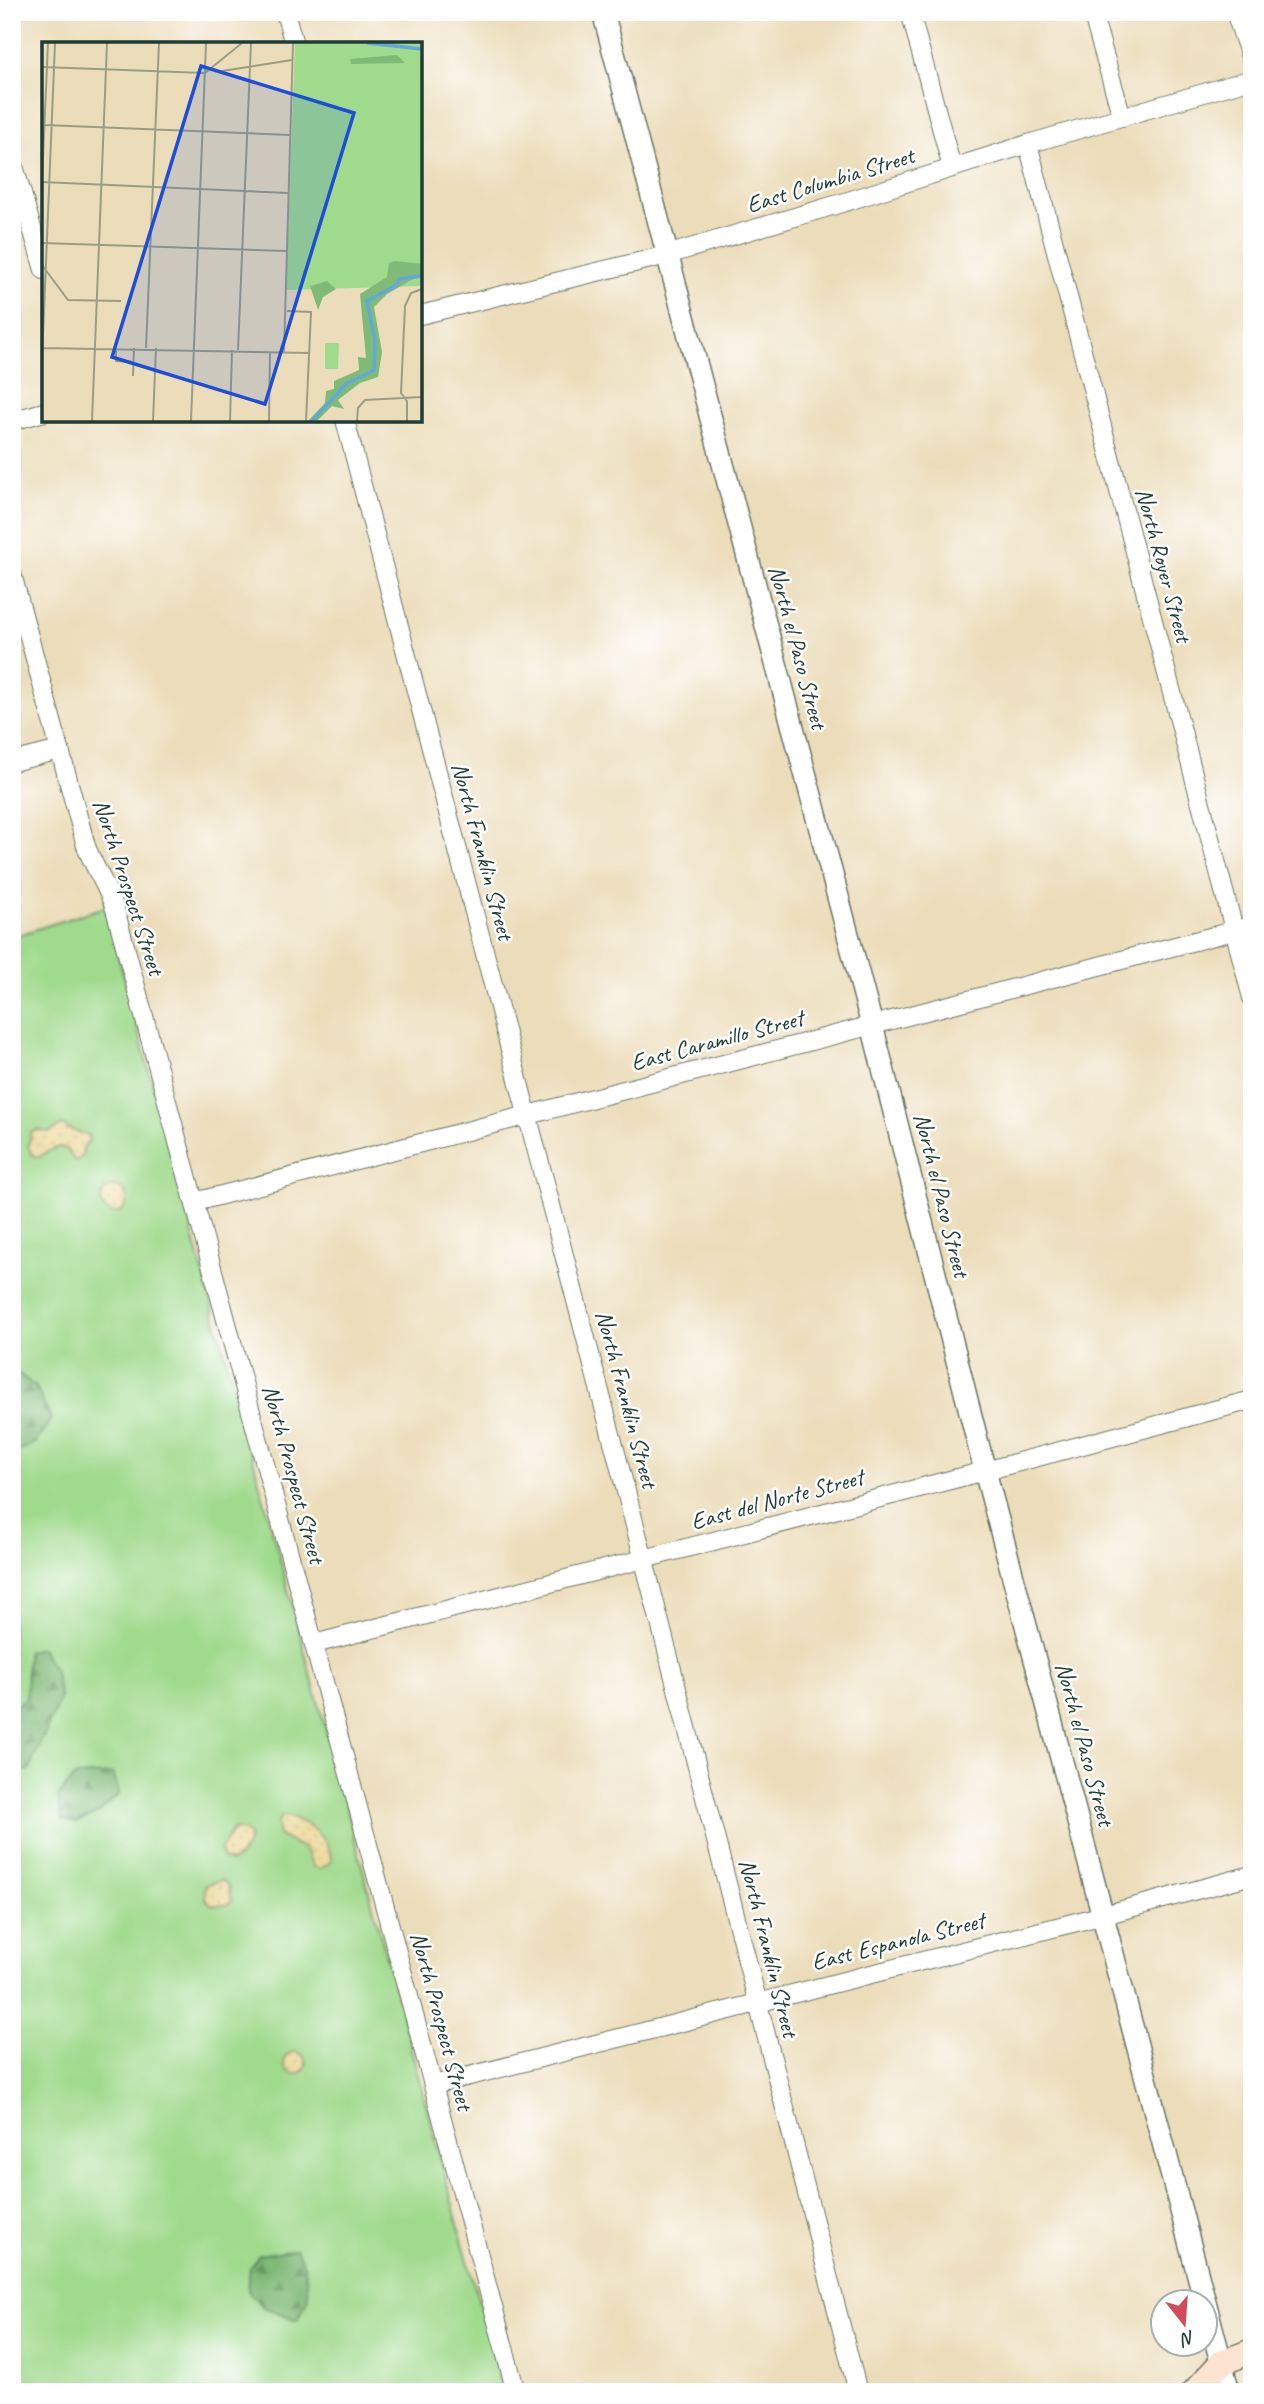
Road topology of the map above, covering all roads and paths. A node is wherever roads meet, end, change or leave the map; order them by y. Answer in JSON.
{"nodes":[{"id":1,"x":285,"y":12,"type":"edge"},
{"id":2,"x":603,"y":12,"type":"edge"},
{"id":3,"x":910,"y":12,"type":"edge"},
{"id":4,"x":1092,"y":12,"type":"edge"},
{"id":5,"x":1236,"y":12,"type":"edge"},
{"id":6,"x":293,"y":42,"type":"edge"},
{"id":7,"x":1252,"y":62,"type":"edge"},
{"id":8,"x":1252,"y":79,"type":"edge"},
{"id":9,"x":1122,"y":117,"type":"junction"},
{"id":10,"x":1028,"y":144,"type":"junction"},
{"id":11,"x":12,"y":159,"type":"edge"},
{"id":12,"x":951,"y":168,"type":"junction"},
{"id":13,"x":667,"y":255,"type":"junction"},
{"id":14,"x":42,"y":263,"type":"edge"},
{"id":15,"x":422,"y":315,"type":"edge"},
{"id":16,"x":42,"y":413,"type":"edge"},
{"id":17,"x":12,"y":421,"type":"edge"},
{"id":18,"x":346,"y":422,"type":"edge"},
{"id":19,"x":12,"y":574,"type":"edge"},
{"id":20,"x":60,"y":750,"type":"junction"},
{"id":21,"x":12,"y":762,"type":"edge"},
{"id":22,"x":1243,"y":928,"type":"edge"},
{"id":23,"x":1252,"y":998,"type":"edge"},
{"id":24,"x":872,"y":1025,"type":"junction"},
{"id":25,"x":528,"y":1116,"type":"junction"},
{"id":26,"x":195,"y":1202,"type":"junction"},
{"id":27,"x":1252,"y":1400,"type":"edge"},
{"id":28,"x":985,"y":1471,"type":"junction"},
{"id":29,"x":643,"y":1559,"type":"junction"},
{"id":30,"x":314,"y":1644,"type":"junction"},
{"id":31,"x":1252,"y":1875,"type":"edge"},
{"id":32,"x":1104,"y":1915,"type":"junction"},
{"id":33,"x":758,"y":2002,"type":"junction"},
{"id":34,"x":434,"y":2085,"type":"junction"},
{"id":35,"x":1252,"y":2351,"type":"edge"},
{"id":36,"x":1221,"y":2363,"type":"junction"},
{"id":37,"x":516,"y":2392,"type":"edge"},
{"id":38,"x":858,"y":2392,"type":"edge"},
{"id":39,"x":1195,"y":2392,"type":"edge"},
{"id":40,"x":1229,"y":2392,"type":"edge"}],
"edges":[{"from":1,"to":6,"type":"street"},
{"from":2,"to":13,"type":"street","name":"North el Paso Street"},
{"from":3,"to":12,"type":"street"},
{"from":4,"to":9,"type":"street"},
{"from":5,"to":7,"type":"street"},
{"from":8,"to":9,"type":"street","name":"East Columbia Street"},
{"from":9,"to":10,"type":"street","name":"East Columbia Street"},
{"from":10,"to":12,"type":"street","name":"East Columbia Street"},
{"from":10,"to":22,"type":"street","name":"North Royer Street"},
{"from":11,"to":14,"type":"street"},
{"from":12,"to":13,"type":"street","name":"East Columbia Street"},
{"from":13,"to":15,"type":"street","name":"East Columbia Street"},
{"from":13,"to":24,"type":"street","name":"North el Paso Street"},
{"from":16,"to":17,"type":"street"},
{"from":18,"to":25,"type":"street","name":"North Franklin Street"},
{"from":19,"to":20,"type":"street","name":"North Prospect Street"},
{"from":20,"to":21,"type":"street"},
{"from":20,"to":26,"type":"street","name":"North Prospect Street"},
{"from":22,"to":23,"type":"street","name":"North Royer Street"},
{"from":22,"to":24,"type":"street","name":"East Caramillo Street"},
{"from":24,"to":25,"type":"street","name":"East Caramillo Street"},
{"from":24,"to":28,"type":"street","name":"North el Paso Street"},
{"from":25,"to":26,"type":"street","name":"East Caramillo Street"},
{"from":25,"to":29,"type":"street","name":"North Franklin Street"},
{"from":26,"to":30,"type":"street","name":"North Prospect Street"},
{"from":27,"to":28,"type":"street","name":"East del Norte Street"},
{"from":28,"to":29,"type":"street","name":"East del Norte Street"},
{"from":28,"to":32,"type":"street","name":"North el Paso Street"},
{"from":29,"to":30,"type":"street","name":"East del Norte Street"},
{"from":29,"to":33,"type":"street","name":"North Franklin Street"},
{"from":30,"to":34,"type":"street","name":"North Prospect Street"},
{"from":31,"to":32,"type":"street","name":"East Espanola Street"},
{"from":32,"to":33,"type":"street","name":"East Espanola Street"},
{"from":32,"to":36,"type":"street","name":"North el Paso Street"},
{"from":33,"to":34,"type":"street","name":"East Espanola Street"},
{"from":33,"to":38,"type":"street","name":"North Franklin Street"},
{"from":34,"to":37,"type":"street","name":"North Prospect Street"},
{"from":35,"to":36,"type":"main road"},
{"from":36,"to":39,"type":"main road"},
{"from":36,"to":40,"type":"street","name":"North el Paso Street"}]}
